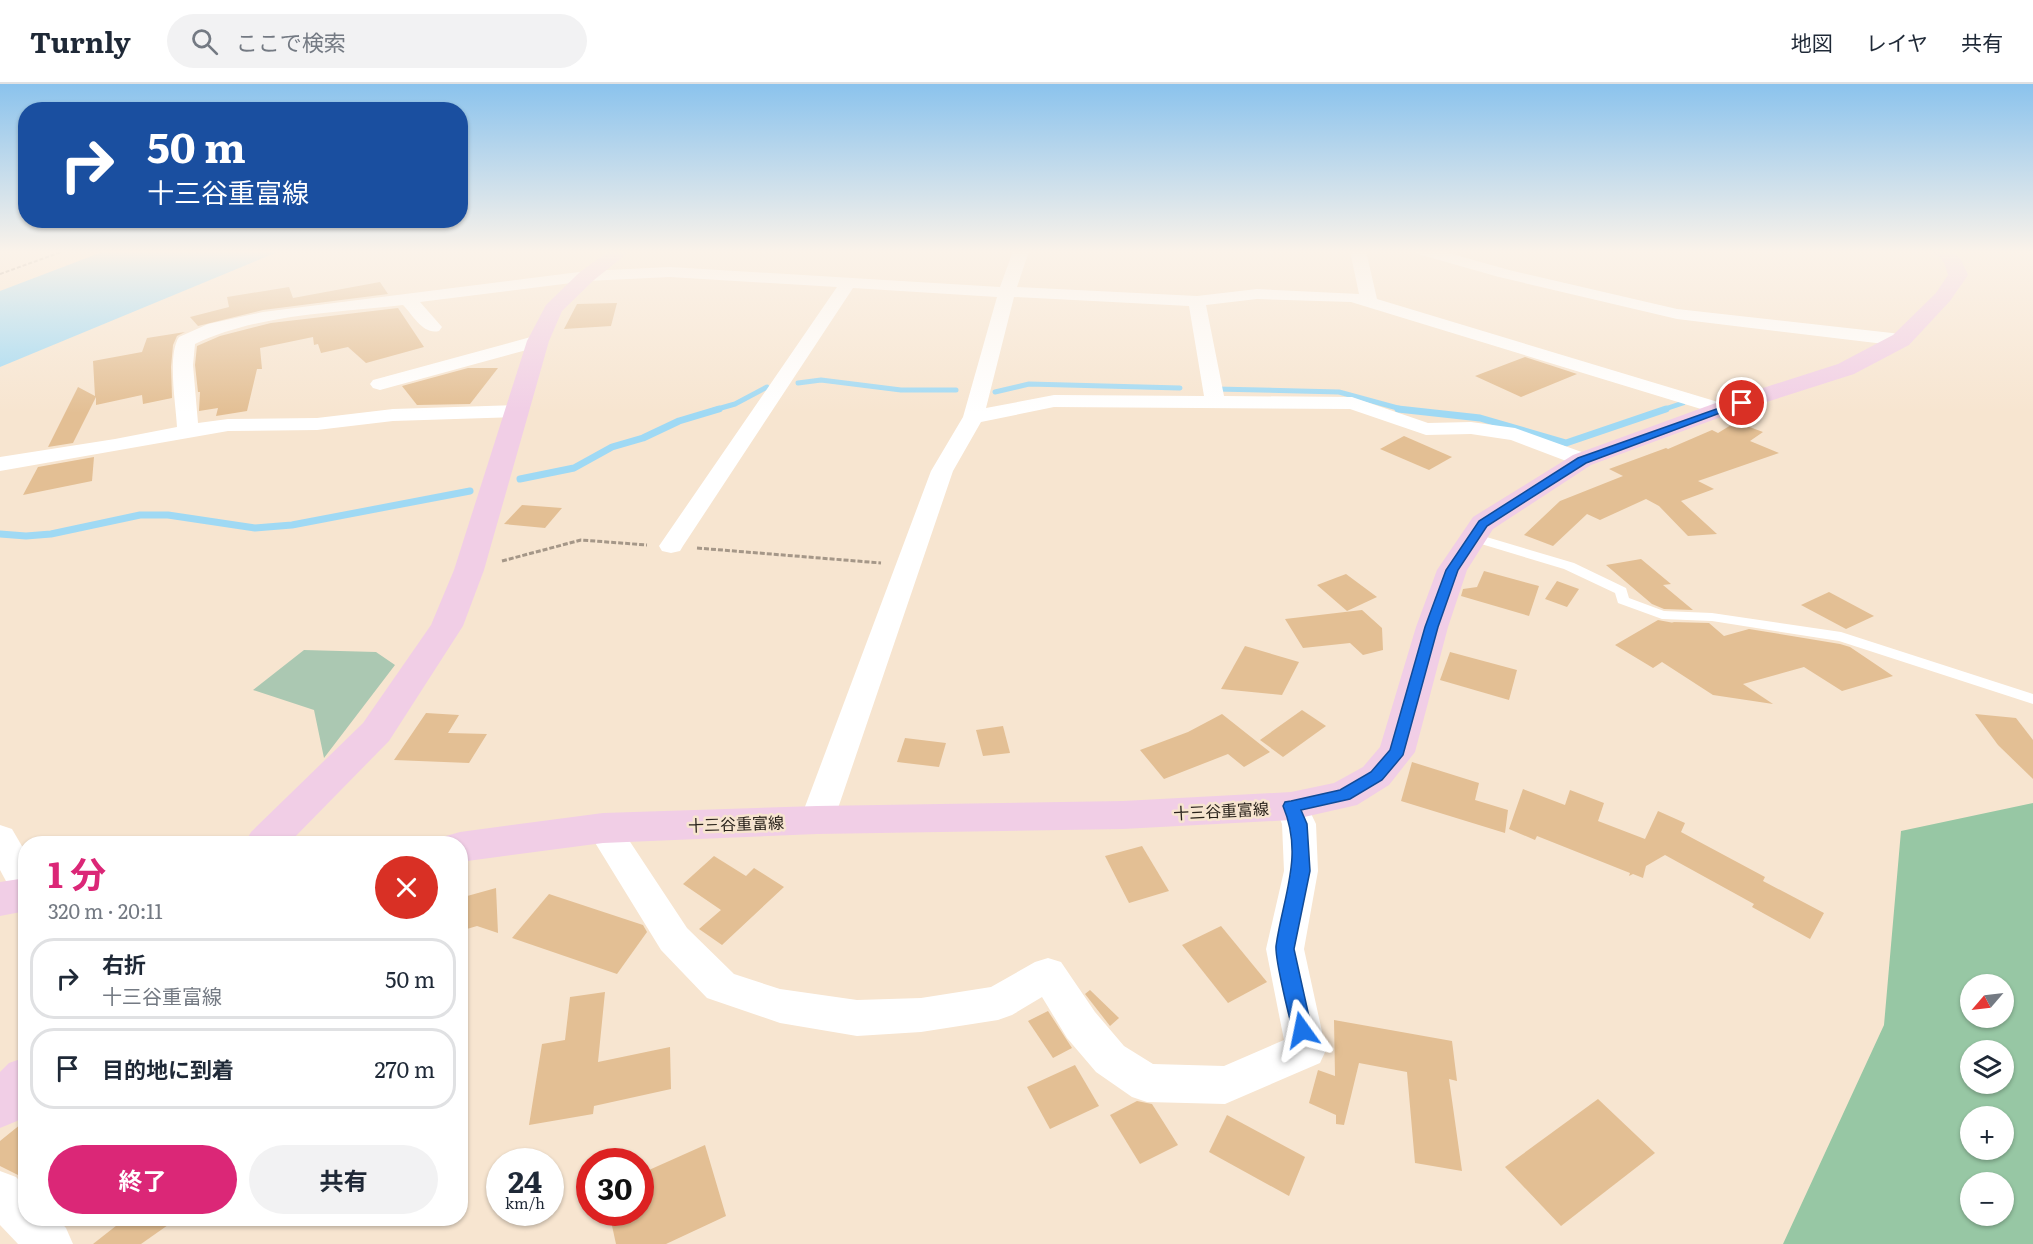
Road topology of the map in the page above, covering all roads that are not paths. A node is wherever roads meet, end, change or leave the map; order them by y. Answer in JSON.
{"nodes":[{"id":1,"x":364,"y":305,"type":"edge"},
{"id":2,"x":413,"y":305,"type":"edge"},
{"id":3,"x":557,"y":305,"type":"edge"},
{"id":4,"x":833,"y":305,"type":"edge"},
{"id":5,"x":1003,"y":305,"type":"edge"},
{"id":6,"x":1198,"y":305,"type":"edge"},
{"id":7,"x":1382,"y":305,"type":"edge"},
{"id":8,"x":1638,"y":305,"type":"edge"},
{"id":9,"x":1935,"y":305,"type":"edge"},
{"id":10,"x":433,"y":327,"type":"dead end"},
{"id":11,"x":1901,"y":340,"type":"junction"},
{"id":12,"x":538,"y":341,"type":"junction"},
{"id":13,"x":380,"y":384,"type":"dead end"},
{"id":14,"x":1215,"y":404,"type":"junction"},
{"id":15,"x":1721,"y":410,"type":"junction"},
{"id":16,"x":516,"y":411,"type":"junction"},
{"id":17,"x":973,"y":417,"type":"junction"},
{"id":18,"x":188,"y":431,"type":"junction"},
{"id":19,"x":1582,"y":460,"type":"junction"},
{"id":20,"x":0,"y":464,"type":"edge"},
{"id":21,"x":1473,"y":537,"type":"junction"},
{"id":22,"x":671,"y":546,"type":"dead end"},
{"id":23,"x":2033,"y":699,"type":"edge"},
{"id":24,"x":1291,"y":806,"type":"junction"},
{"id":25,"x":817,"y":819,"type":"junction"},
{"id":26,"x":603,"y":828,"type":"junction"},
{"id":27,"x":272,"y":836,"type":"edge"},
{"id":28,"x":0,"y":838,"type":"edge"},
{"id":29,"x":468,"y":846,"type":"edge"},
{"id":30,"x":18,"y":871,"type":"edge"},
{"id":31,"x":18,"y":896,"type":"edge"},
{"id":32,"x":0,"y":899,"type":"edge"},
{"id":33,"x":18,"y":1087,"type":"edge"},
{"id":34,"x":0,"y":1105,"type":"edge"},
{"id":35,"x":0,"y":1193,"type":"edge"},
{"id":36,"x":18,"y":1211,"type":"edge"},
{"id":37,"x":32,"y":1226,"type":"edge"},
{"id":38,"x":50,"y":1244,"type":"edge"}],
"edges":[{"from":1,"to":18,"type":"street"},
{"from":2,"to":10,"type":"street"},
{"from":3,"to":12,"type":"main road"},
{"from":4,"to":22,"type":"street"},
{"from":5,"to":17,"type":"street"},
{"from":6,"to":14,"type":"street"},
{"from":7,"to":15,"type":"street"},
{"from":8,"to":11,"type":"street"},
{"from":9,"to":11,"type":"main road","name":"十三谷重富線"},
{"from":11,"to":15,"type":"main road","name":"十三谷重富線"},
{"from":12,"to":13,"type":"street"},
{"from":12,"to":16,"type":"main road"},
{"from":14,"to":17,"type":"street"},
{"from":14,"to":19,"type":"street"},
{"from":15,"to":19,"type":"main road","name":"十三谷重富線"},
{"from":16,"to":18,"type":"street"},
{"from":16,"to":27,"type":"main road"},
{"from":17,"to":25,"type":"street"},
{"from":18,"to":20,"type":"street"},
{"from":19,"to":21,"type":"main road","name":"十三谷重富線"},
{"from":21,"to":23,"type":"lane"},
{"from":21,"to":24,"type":"main road","name":"十三谷重富線"},
{"from":24,"to":25,"type":"main road","name":"十三谷重富線"},
{"from":24,"to":26,"type":"street"},
{"from":25,"to":26,"type":"main road","name":"十三谷重富線"},
{"from":26,"to":29,"type":"main road","name":"十三谷重富線"},
{"from":28,"to":30,"type":"street"},
{"from":31,"to":32,"type":"main road"},
{"from":33,"to":34,"type":"main road"},
{"from":35,"to":36,"type":"street"},
{"from":37,"to":38,"type":"street"}]}
